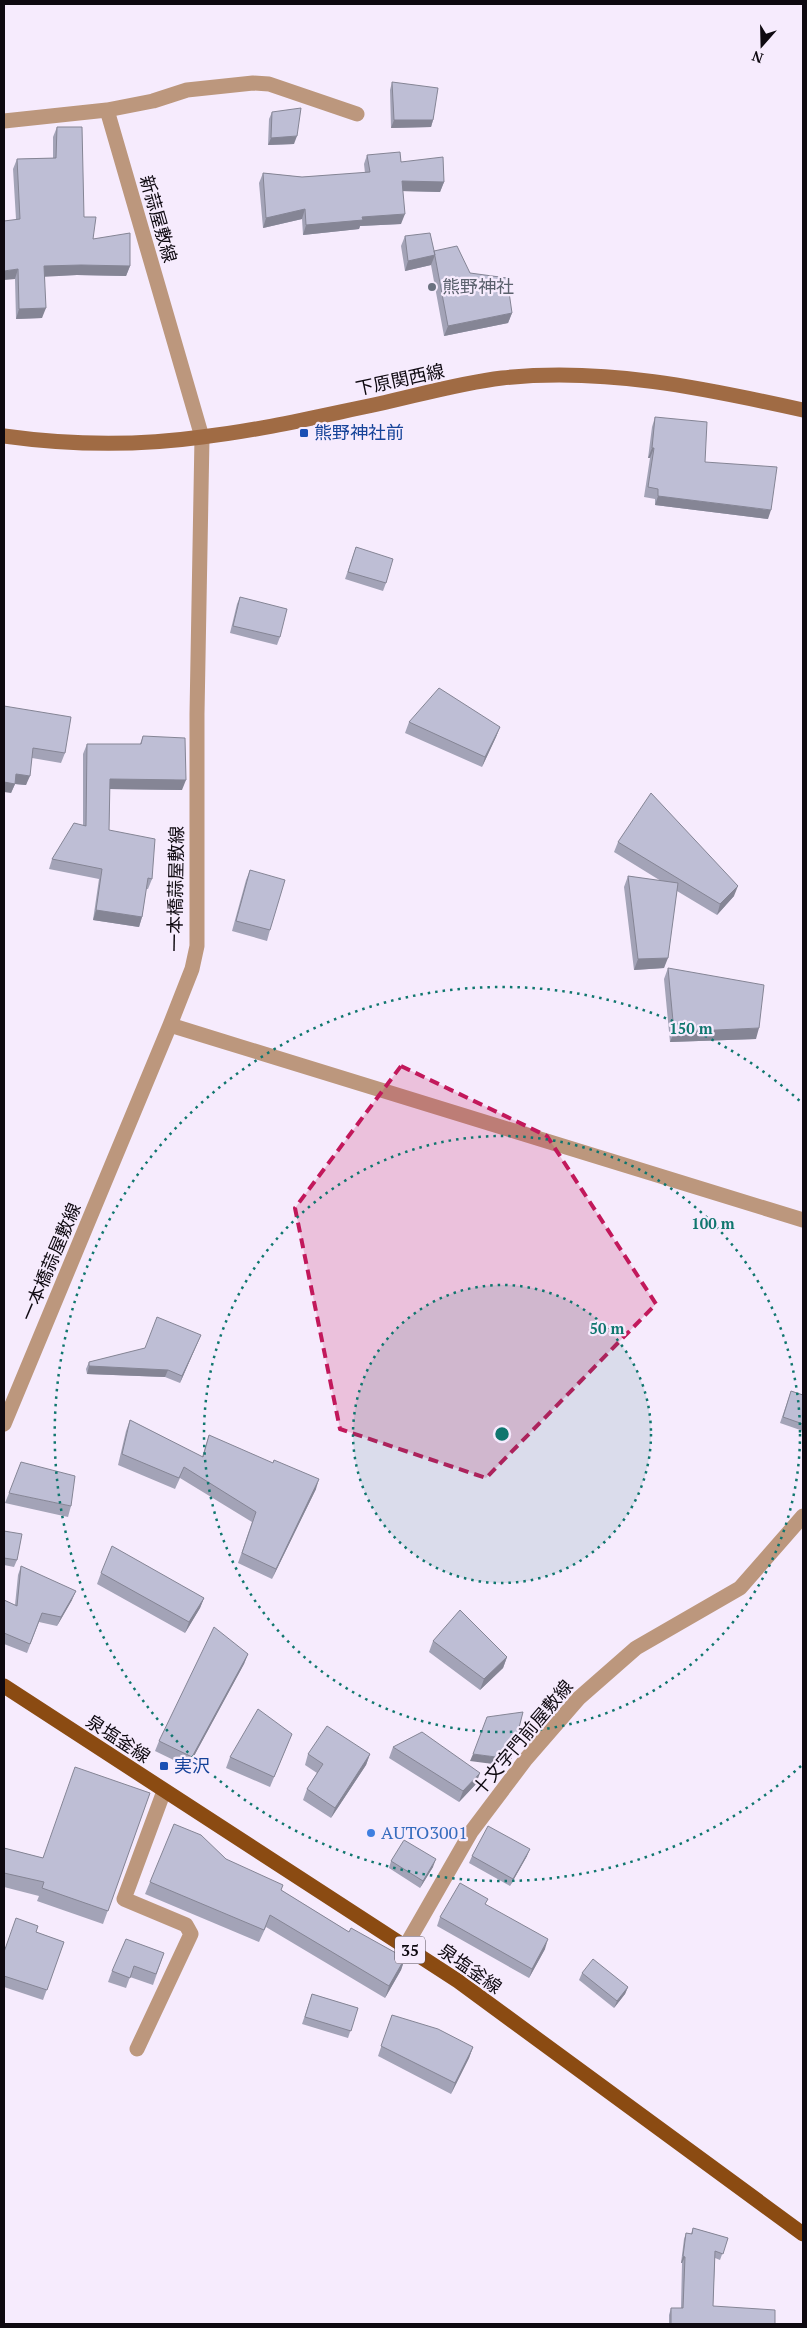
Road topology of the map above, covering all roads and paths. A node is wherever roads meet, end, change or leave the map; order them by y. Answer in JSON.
{"nodes":[{"id":1,"x":107,"y":110,"type":"junction"},
{"id":2,"x":357,"y":114,"type":"dead end"},
{"id":3,"x":4,"y":121,"type":"edge"},
{"id":4,"x":803,"y":410,"type":"edge"},
{"id":5,"x":4,"y":436,"type":"edge"},
{"id":6,"x":202,"y":437,"type":"junction"},
{"id":7,"x":170,"y":1026,"type":"junction"},
{"id":8,"x":803,"y":1220,"type":"edge"},
{"id":9,"x":4,"y":1424,"type":"edge"},
{"id":10,"x":803,"y":1516,"type":"edge"},
{"id":11,"x":4,"y":1686,"type":"edge"},
{"id":12,"x":164,"y":1791,"type":"junction"},
{"id":13,"x":405,"y":1947,"type":"junction"},
{"id":14,"x":137,"y":2049,"type":"dead end"},
{"id":15,"x":803,"y":2234,"type":"edge"}],
"edges":[{"from":1,"to":2,"type":"street"},
{"from":1,"to":3,"type":"street"},
{"from":1,"to":6,"type":"street","name":"新蒜屋敷線"},
{"from":4,"to":6,"type":"street","name":"下原関西線"},
{"from":5,"to":6,"type":"street","name":"下原関西線"},
{"from":6,"to":7,"type":"street","name":"一本橋蒜屋敷線"},
{"from":7,"to":8,"type":"street"},
{"from":7,"to":9,"type":"street","name":"一本橋蒜屋敷線"},
{"from":10,"to":13,"type":"street","name":"十文字門前屋敷線"},
{"from":11,"to":12,"type":"main road","name":"泉塩釜線","number":"35"},
{"from":12,"to":13,"type":"main road","name":"泉塩釜線","number":"35"},
{"from":12,"to":14,"type":"street"},
{"from":13,"to":15,"type":"main road","name":"泉塩釜線","number":"35"}]}
